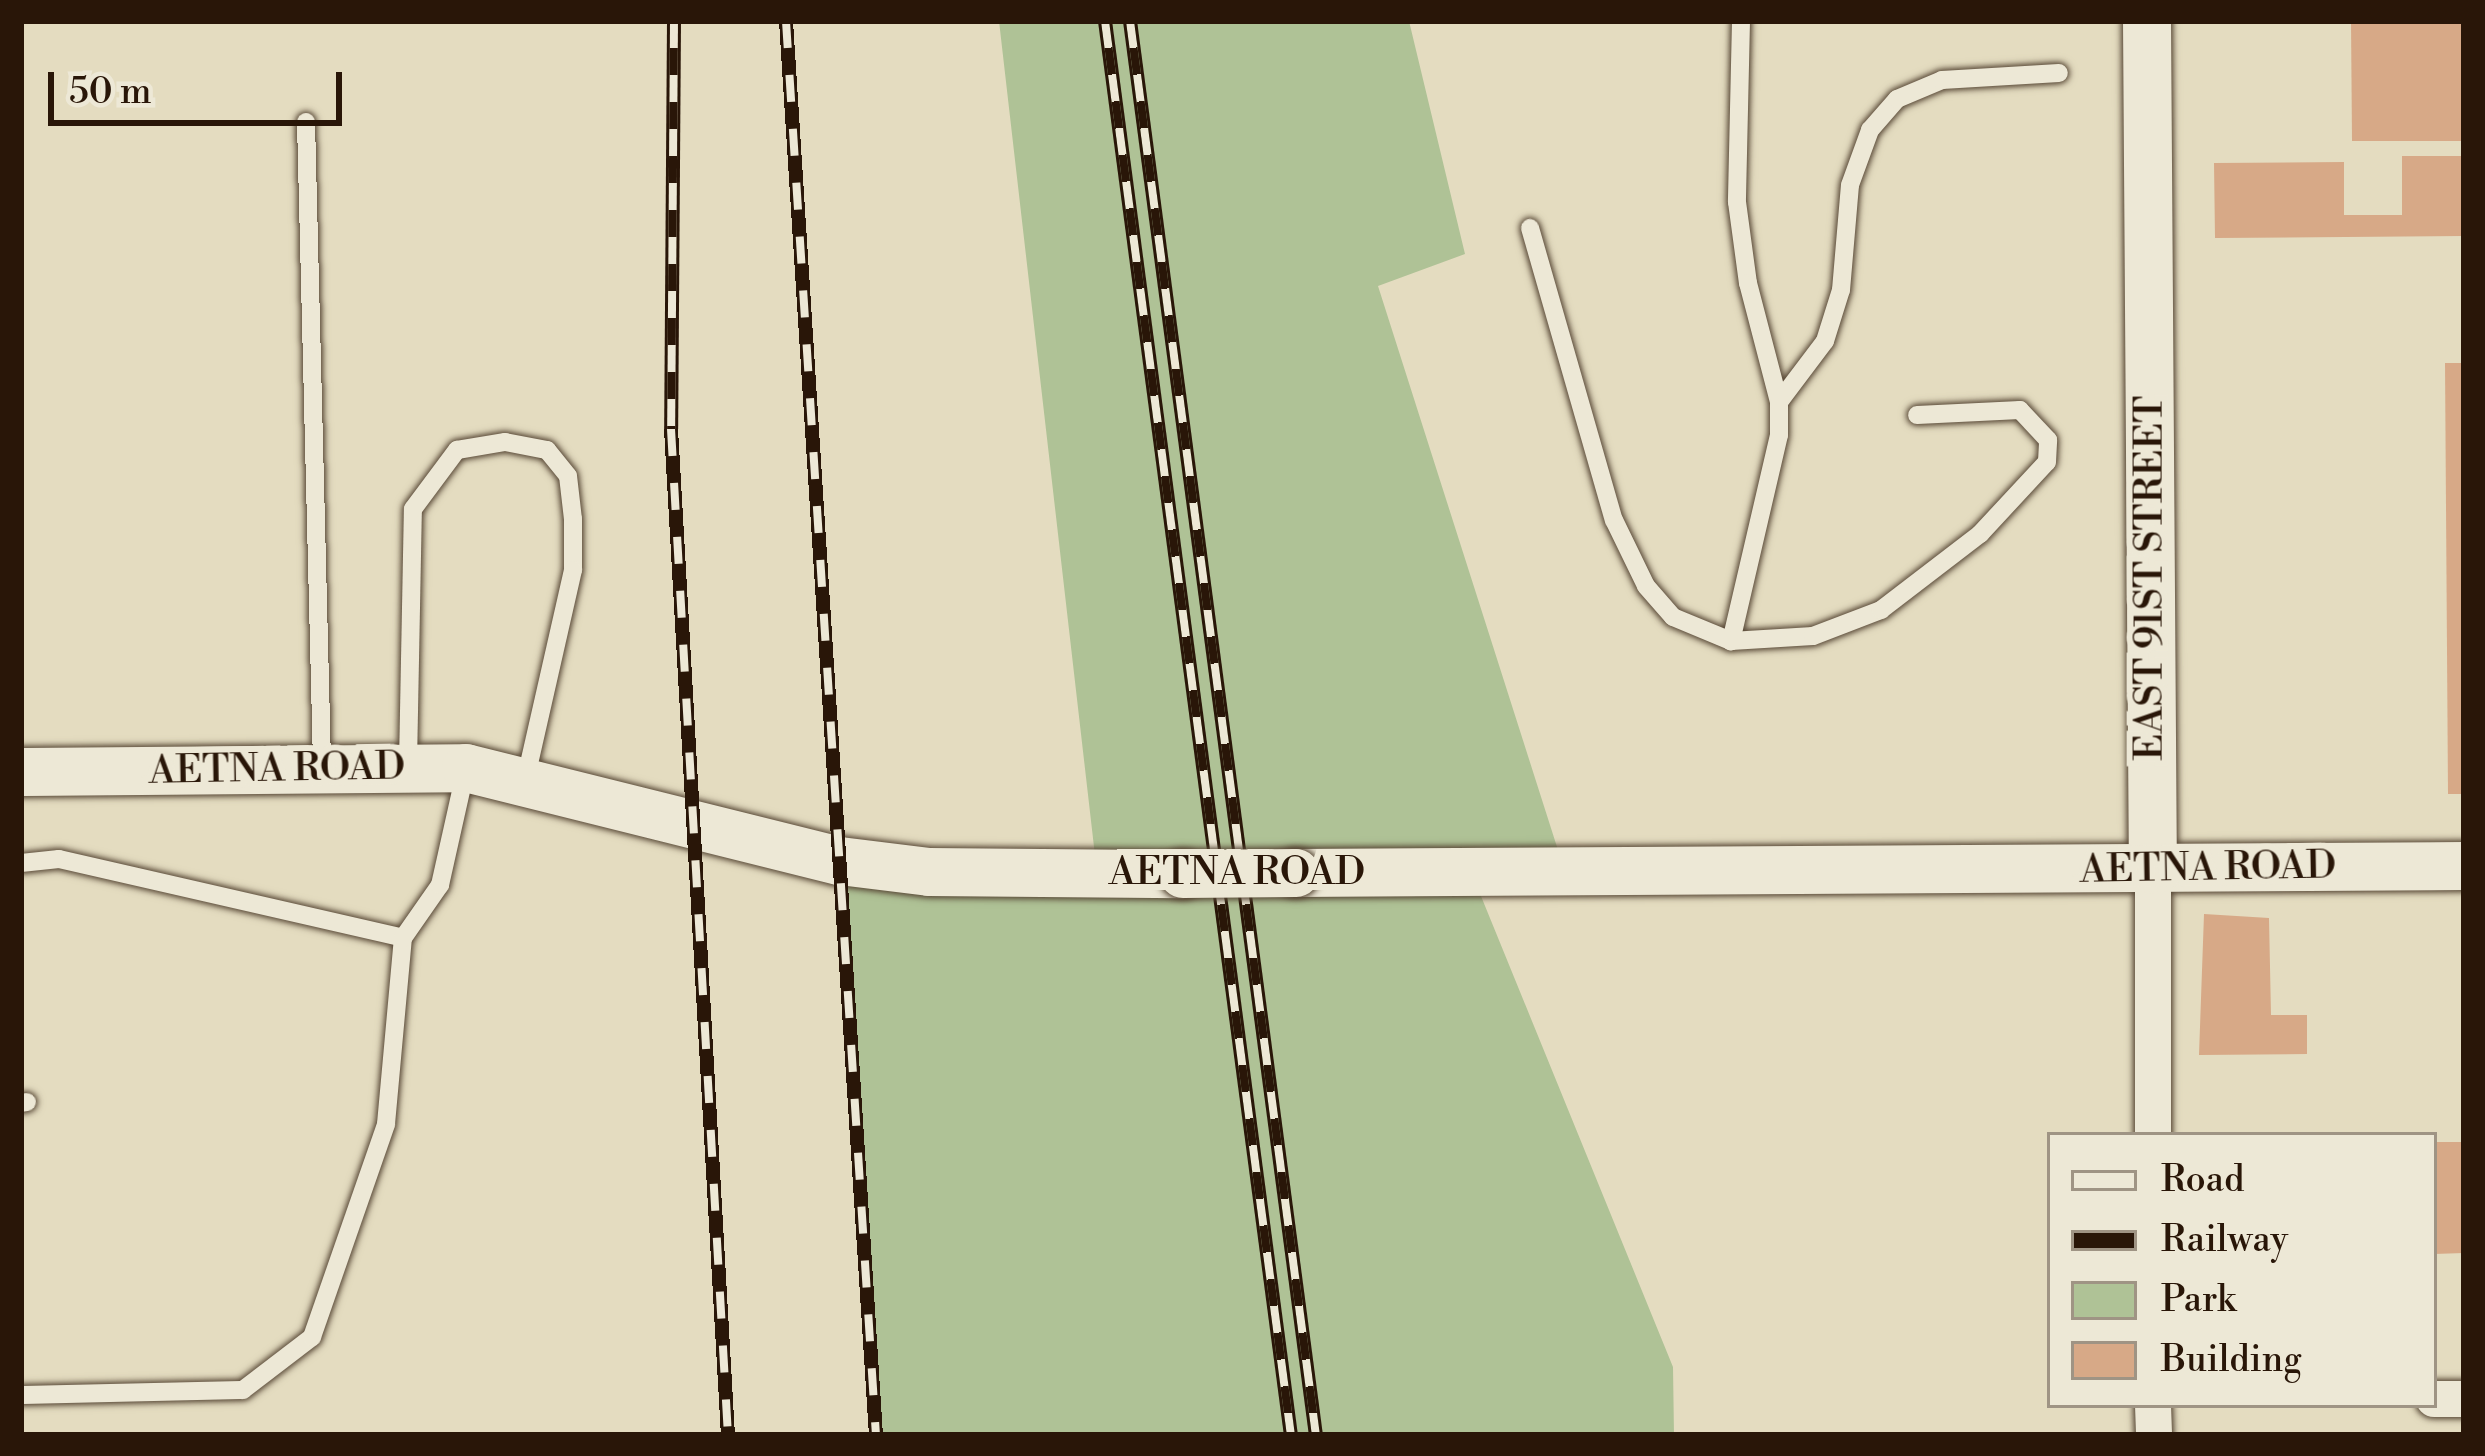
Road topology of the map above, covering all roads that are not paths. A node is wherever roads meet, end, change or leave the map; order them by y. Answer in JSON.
{"nodes":[{"id":1,"x":1741,"y":21,"type":"edge"},
{"id":2,"x":2147,"y":21,"type":"edge"},
{"id":3,"x":2059,"y":73,"type":"dead end"},
{"id":4,"x":306,"y":122,"type":"dead end"},
{"id":5,"x":1530,"y":228,"type":"dead end"},
{"id":6,"x":1779,"y":402,"type":"junction"},
{"id":7,"x":1917,"y":415,"type":"dead end"},
{"id":8,"x":1731,"y":641,"type":"junction"},
{"id":9,"x":466,"y":768,"type":"junction"},
{"id":10,"x":408,"y":769,"type":"junction"},
{"id":11,"x":322,"y":770,"type":"junction"},
{"id":12,"x":21,"y":772,"type":"edge"},
{"id":13,"x":525,"y":782,"type":"junction"},
{"id":14,"x":21,"y":863,"type":"edge"},
{"id":15,"x":2464,"y":866,"type":"edge"},
{"id":16,"x":2153,"y":870,"type":"junction"},
{"id":17,"x":403,"y":938,"type":"junction"},
{"id":18,"x":2153,"y":1132,"type":"edge"},
{"id":19,"x":21,"y":1395,"type":"edge"}],
"edges":[{"from":1,"to":6,"type":"lane"},
{"from":2,"to":16,"type":"street","name":"EAST 91ST STREET"},
{"from":3,"to":6,"type":"lane"},
{"from":4,"to":11,"type":"lane"},
{"from":5,"to":8,"type":"lane"},
{"from":6,"to":8,"type":"lane"},
{"from":7,"to":8,"type":"lane"},
{"from":9,"to":10,"type":"street","name":"AETNA ROAD"},
{"from":9,"to":13,"type":"street","name":"AETNA ROAD"},
{"from":9,"to":17,"type":"lane"},
{"from":10,"to":11,"type":"street","name":"AETNA ROAD"},
{"from":10,"to":13,"type":"lane"},
{"from":11,"to":12,"type":"street","name":"AETNA ROAD"},
{"from":13,"to":16,"type":"street","name":"AETNA ROAD","bridge":true},
{"from":14,"to":17,"type":"lane"},
{"from":15,"to":16,"type":"street","name":"AETNA ROAD"},
{"from":16,"to":18,"type":"street","name":"EAST 91ST STREET"},
{"from":17,"to":19,"type":"lane"}]}
